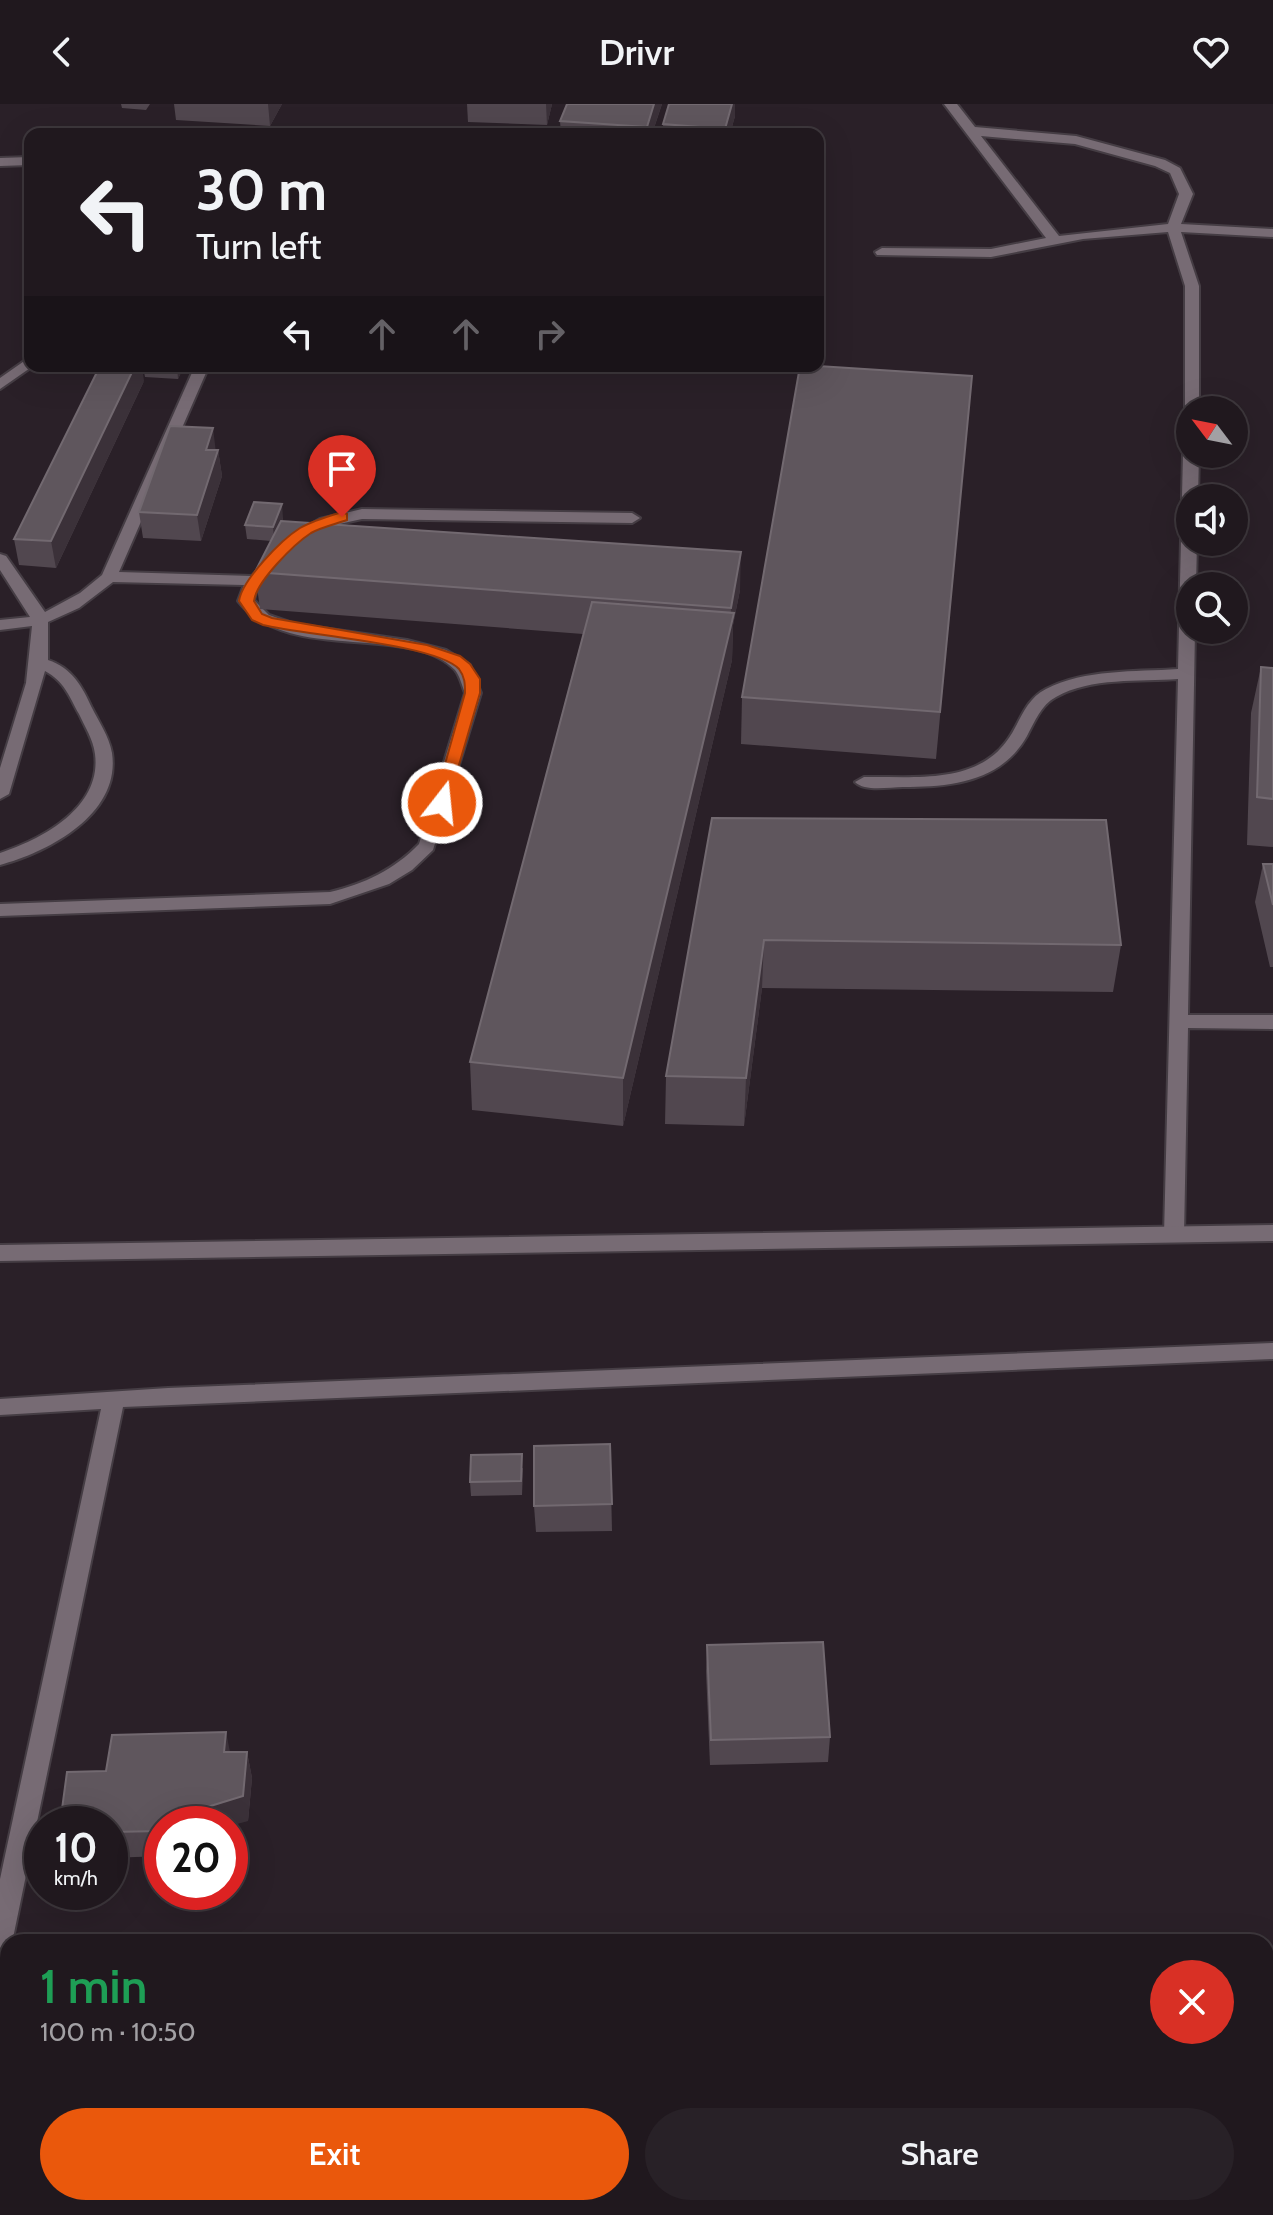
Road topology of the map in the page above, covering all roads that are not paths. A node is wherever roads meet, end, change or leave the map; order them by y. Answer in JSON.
{"nodes":[{"id":1,"x":950,"y":104,"type":"edge"},
{"id":2,"x":971,"y":131,"type":"junction"},
{"id":3,"x":24,"y":161,"type":"edge"},
{"id":4,"x":0,"y":162,"type":"edge"},
{"id":5,"x":1173,"y":228,"type":"junction"},
{"id":6,"x":1273,"y":233,"type":"edge"},
{"id":7,"x":1055,"y":240,"type":"junction"},
{"id":8,"x":882,"y":252,"type":"dead end"},
{"id":9,"x":24,"y":366,"type":"edge"},
{"id":10,"x":199,"y":372,"type":"edge"},
{"id":11,"x":0,"y":385,"type":"edge"},
{"id":12,"x":1192,"y":396,"type":"edge"},
{"id":13,"x":1191,"y":468,"type":"edge"},
{"id":14,"x":632,"y":518,"type":"dead end"},
{"id":15,"x":0,"y":559,"type":"edge"},
{"id":16,"x":109,"y":577,"type":"junction"},
{"id":17,"x":255,"y":581,"type":"junction"},
{"id":18,"x":40,"y":619,"type":"junction"},
{"id":19,"x":0,"y":625,"type":"edge"},
{"id":20,"x":39,"y":663,"type":"junction"},
{"id":21,"x":1186,"y":673,"type":"junction"},
{"id":22,"x":864,"y":782,"type":"dead end"},
{"id":23,"x":0,"y":794,"type":"edge"},
{"id":24,"x":0,"y":859,"type":"edge"},
{"id":25,"x":0,"y":910,"type":"edge"},
{"id":26,"x":1179,"y":1021,"type":"junction"},
{"id":27,"x":1273,"y":1022,"type":"edge"},
{"id":28,"x":1273,"y":1233,"type":"edge"},
{"id":29,"x":1174,"y":1235,"type":"junction"},
{"id":30,"x":0,"y":1253,"type":"edge"},
{"id":31,"x":1273,"y":1351,"type":"edge"},
{"id":32,"x":114,"y":1400,"type":"junction"},
{"id":33,"x":0,"y":1407,"type":"edge"},
{"id":34,"x":1,"y":1934,"type":"edge"}],
"edges":[{"from":1,"to":2,"type":"street"},
{"from":2,"to":5,"type":"street"},
{"from":2,"to":7,"type":"street"},
{"from":3,"to":4,"type":"street"},
{"from":5,"to":6,"type":"street"},
{"from":5,"to":7,"type":"street"},
{"from":5,"to":12,"type":"street"},
{"from":7,"to":8,"type":"street"},
{"from":9,"to":11,"type":"street"},
{"from":10,"to":16,"type":"street"},
{"from":13,"to":21,"type":"street"},
{"from":14,"to":17,"type":"street"},
{"from":15,"to":18,"type":"street"},
{"from":16,"to":17,"type":"street"},
{"from":16,"to":18,"type":"street"},
{"from":17,"to":25,"type":"street"},
{"from":18,"to":19,"type":"street"},
{"from":18,"to":20,"type":"street"},
{"from":20,"to":23,"type":"street"},
{"from":20,"to":24,"type":"street"},
{"from":21,"to":22,"type":"street"},
{"from":21,"to":26,"type":"street"},
{"from":26,"to":27,"type":"street"},
{"from":26,"to":29,"type":"street"},
{"from":28,"to":29,"type":"street"},
{"from":29,"to":30,"type":"street"},
{"from":31,"to":32,"type":"street"},
{"from":32,"to":33,"type":"street"},
{"from":32,"to":34,"type":"street"}]}
